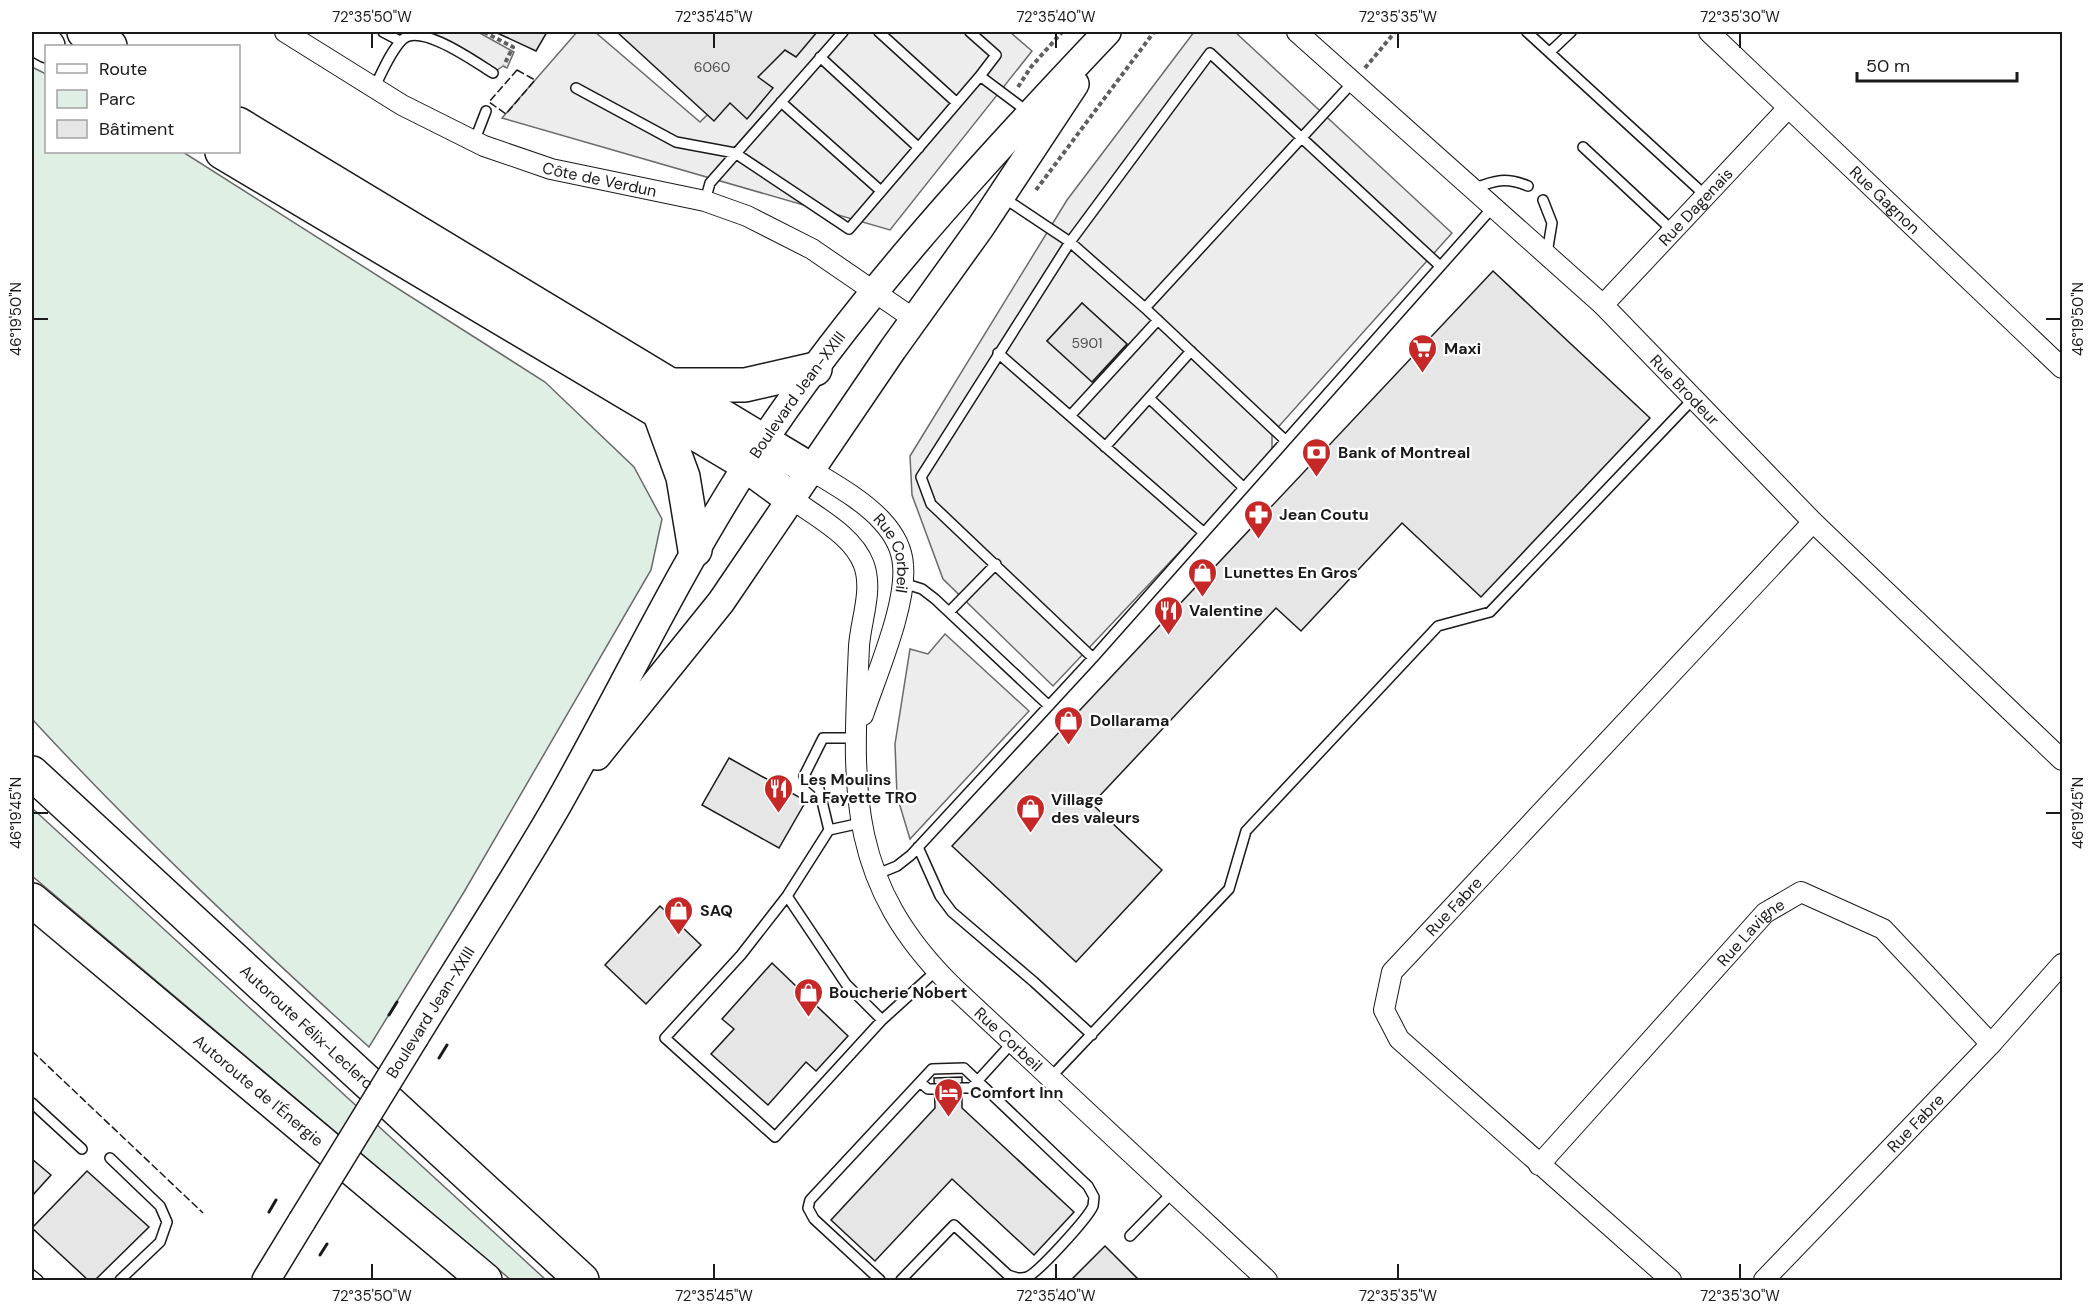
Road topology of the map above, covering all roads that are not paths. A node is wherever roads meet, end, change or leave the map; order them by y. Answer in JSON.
{"nodes":[{"id":1,"x":84,"y":32,"type":"edge"},
{"id":2,"x":285,"y":32,"type":"edge"},
{"id":3,"x":383,"y":32,"type":"edge"},
{"id":4,"x":843,"y":32,"type":"edge"},
{"id":5,"x":879,"y":32,"type":"edge"},
{"id":6,"x":970,"y":32,"type":"edge"},
{"id":7,"x":1108,"y":32,"type":"edge"},
{"id":8,"x":1298,"y":32,"type":"edge"},
{"id":9,"x":1527,"y":32,"type":"edge"},
{"id":10,"x":1571,"y":32,"type":"edge"},
{"id":11,"x":1709,"y":32,"type":"edge"},
{"id":12,"x":32,"y":37,"type":"edge"},
{"id":13,"x":400,"y":41,"type":"junction"},
{"id":14,"x":46,"y":45,"type":"edge"},
{"id":15,"x":108,"y":45,"type":"edge"},
{"id":16,"x":1550,"y":52,"type":"junction"},
{"id":17,"x":820,"y":57,"type":"junction"},
{"id":18,"x":493,"y":73,"type":"dead end"},
{"id":19,"x":980,"y":76,"type":"junction"},
{"id":20,"x":1353,"y":82,"type":"junction"},
{"id":21,"x":576,"y":87,"type":"dead end"},
{"id":22,"x":374,"y":88,"type":"junction"},
{"id":23,"x":781,"y":102,"type":"junction"},
{"id":24,"x":957,"y":103,"type":"junction"},
{"id":25,"x":1788,"y":108,"type":"junction"},
{"id":26,"x":486,"y":111,"type":"dead end"},
{"id":27,"x":1038,"y":120,"type":"junction"},
{"id":28,"x":240,"y":125,"type":"edge"},
{"id":29,"x":1302,"y":137,"type":"junction"},
{"id":30,"x":474,"y":142,"type":"junction"},
{"id":31,"x":1583,"y":147,"type":"dead end"},
{"id":32,"x":919,"y":148,"type":"junction"},
{"id":33,"x":224,"y":153,"type":"edge"},
{"id":34,"x":735,"y":153,"type":"junction"},
{"id":35,"x":1528,"y":186,"type":"dead end"},
{"id":36,"x":1473,"y":189,"type":"junction"},
{"id":37,"x":881,"y":191,"type":"junction"},
{"id":38,"x":1001,"y":196,"type":"junction"},
{"id":39,"x":1706,"y":196,"type":"junction"},
{"id":40,"x":1543,"y":200,"type":"dead end"},
{"id":41,"x":705,"y":201,"type":"junction"},
{"id":42,"x":1493,"y":207,"type":"junction"},
{"id":43,"x":1673,"y":231,"type":"junction"},
{"id":44,"x":1070,"y":242,"type":"junction"},
{"id":45,"x":1547,"y":255,"type":"junction"},
{"id":46,"x":1439,"y":265,"type":"junction"},
{"id":47,"x":875,"y":292,"type":"junction"},
{"id":48,"x":1603,"y":306,"type":"junction"},
{"id":49,"x":1145,"y":308,"type":"junction"},
{"id":50,"x":914,"y":319,"type":"junction"},
{"id":51,"x":1158,"y":320,"type":"junction"},
{"id":52,"x":1191,"y":351,"type":"junction"},
{"id":53,"x":998,"y":353,"type":"junction"},
{"id":54,"x":2062,"y":368,"type":"edge"},
{"id":55,"x":815,"y":369,"type":"junction"},
{"id":56,"x":673,"y":384,"type":"junction"},
{"id":57,"x":1149,"y":398,"type":"junction"},
{"id":58,"x":1694,"y":398,"type":"junction"},
{"id":59,"x":660,"y":414,"type":"junction"},
{"id":60,"x":1070,"y":416,"type":"junction"},
{"id":61,"x":1285,"y":440,"type":"junction"},
{"id":62,"x":1106,"y":447,"type":"junction"},
{"id":63,"x":755,"y":454,"type":"junction"},
{"id":64,"x":811,"y":470,"type":"junction"},
{"id":65,"x":1243,"y":487,"type":"junction"},
{"id":66,"x":791,"y":498,"type":"junction"},
{"id":67,"x":1813,"y":522,"type":"junction"},
{"id":68,"x":1203,"y":532,"type":"junction"},
{"id":69,"x":694,"y":550,"type":"junction"},
{"id":70,"x":996,"y":564,"type":"junction"},
{"id":71,"x":903,"y":583,"type":"junction"},
{"id":72,"x":949,"y":612,"type":"junction"},
{"id":73,"x":1093,"y":658,"type":"junction"},
{"id":74,"x":1049,"y":706,"type":"junction"},
{"id":75,"x":855,"y":738,"type":"junction"},
{"id":76,"x":2062,"y":760,"type":"edge"},
{"id":77,"x":32,"y":773,"type":"edge"},
{"id":78,"x":557,"y":806,"type":"junction"},
{"id":79,"x":861,"y":823,"type":"junction"},
{"id":80,"x":829,"y":830,"type":"junction"},
{"id":81,"x":918,"y":848,"type":"junction"},
{"id":82,"x":875,"y":875,"type":"junction"},
{"id":83,"x":787,"y":896,"type":"junction"},
{"id":84,"x":32,"y":900,"type":"edge"},
{"id":85,"x":2062,"y":964,"type":"edge"},
{"id":86,"x":936,"y":971,"type":"junction"},
{"id":87,"x":882,"y":1020,"type":"junction"},
{"id":88,"x":1092,"y":1035,"type":"junction"},
{"id":89,"x":1012,"y":1043,"type":"junction"},
{"id":90,"x":1991,"y":1044,"type":"junction"},
{"id":91,"x":1050,"y":1078,"type":"junction"},
{"id":92,"x":977,"y":1081,"type":"junction"},
{"id":93,"x":920,"y":1082,"type":"junction"},
{"id":94,"x":962,"y":1088,"type":"dead end"},
{"id":95,"x":935,"y":1089,"type":"dead end"},
{"id":96,"x":32,"y":1103,"type":"edge"},
{"id":97,"x":82,"y":1149,"type":"dead end"},
{"id":98,"x":110,"y":1158,"type":"dead end"},
{"id":99,"x":1539,"y":1165,"type":"junction"},
{"id":100,"x":1173,"y":1192,"type":"junction"},
{"id":101,"x":1130,"y":1236,"type":"dead end"},
{"id":102,"x":32,"y":1275,"type":"edge"},
{"id":103,"x":38,"y":1281,"type":"edge"},
{"id":104,"x":120,"y":1281,"type":"edge"},
{"id":105,"x":266,"y":1281,"type":"edge"},
{"id":106,"x":484,"y":1281,"type":"edge"},
{"id":107,"x":582,"y":1281,"type":"edge"},
{"id":108,"x":880,"y":1281,"type":"edge"},
{"id":109,"x":901,"y":1281,"type":"edge"},
{"id":110,"x":1267,"y":1281,"type":"edge"},
{"id":111,"x":1671,"y":1281,"type":"edge"},
{"id":112,"x":1764,"y":1281,"type":"edge"}],
"edges":[{"from":1,"to":15,"type":"highway"},
{"from":2,"to":22,"type":"street","name":"Côte de Verdun"},
{"from":3,"to":13,"type":"lane"},
{"from":4,"to":17,"type":"lane"},
{"from":5,"to":24,"type":"lane"},
{"from":6,"to":19,"type":"lane"},
{"from":7,"to":27,"type":"street","name":"Boulevard Jean-XXIII"},
{"from":8,"to":20,"type":"street","name":"Rue Brodeur"},
{"from":9,"to":16,"type":"lane"},
{"from":10,"to":16,"type":"lane"},
{"from":11,"to":25,"type":"street","name":"Rue Gagnon"},
{"from":12,"to":14,"type":"highway"},
{"from":13,"to":18,"type":"lane"},
{"from":13,"to":22,"type":"lane"},
{"from":16,"to":39,"type":"lane"},
{"from":17,"to":23,"type":"lane"},
{"from":17,"to":32,"type":"lane"},
{"from":19,"to":24,"type":"lane"},
{"from":19,"to":27,"type":"lane"},
{"from":20,"to":29,"type":"lane"},
{"from":20,"to":36,"type":"street","name":"Rue Brodeur"},
{"from":21,"to":34,"type":"lane"},
{"from":22,"to":30,"type":"street","name":"Côte de Verdun"},
{"from":23,"to":34,"type":"lane"},
{"from":23,"to":37,"type":"lane"},
{"from":24,"to":32,"type":"lane"},
{"from":25,"to":39,"type":"street","name":"Rue Dagenais"},
{"from":25,"to":54,"type":"street","name":"Rue Gagnon"},
{"from":26,"to":30,"type":"lane"},
{"from":27,"to":38,"type":"street","name":"Boulevard Jean-XXIII"},
{"from":27,"to":47,"type":"street","name":"Boulevard Jean-XXIII"},
{"from":28,"to":56,"type":"highway"},
{"from":29,"to":44,"type":"lane"},
{"from":29,"to":46,"type":"lane"},
{"from":29,"to":49,"type":"lane"},
{"from":30,"to":41,"type":"street","name":"Côte de Verdun"},
{"from":31,"to":43,"type":"lane"},
{"from":32,"to":37,"type":"lane"},
{"from":33,"to":59,"type":"highway"},
{"from":34,"to":37,"type":"lane"},
{"from":34,"to":41,"type":"lane"},
{"from":35,"to":36,"type":"lane"},
{"from":36,"to":42,"type":"street","name":"Rue Brodeur"},
{"from":38,"to":44,"type":"lane"},
{"from":38,"to":50,"type":"street","name":"Boulevard Jean-XXIII"},
{"from":39,"to":43,"type":"street","name":"Rue Dagenais"},
{"from":40,"to":45,"type":"lane"},
{"from":41,"to":47,"type":"street","name":"Côte de Verdun"},
{"from":42,"to":45,"type":"street","name":"Rue Brodeur"},
{"from":42,"to":46,"type":"lane"},
{"from":43,"to":48,"type":"street","name":"Rue Dagenais"},
{"from":44,"to":49,"type":"lane"},
{"from":44,"to":53,"type":"lane"},
{"from":45,"to":48,"type":"street","name":"Rue Brodeur"},
{"from":46,"to":61,"type":"lane"},
{"from":47,"to":50,"type":"street","name":"Côte de Verdun"},
{"from":47,"to":55,"type":"street","name":"Boulevard Jean-XXIII"},
{"from":48,"to":58,"type":"street","name":"Rue Brodeur"},
{"from":49,"to":51,"type":"lane"},
{"from":50,"to":64,"type":"street","name":"Boulevard Jean-XXIII"},
{"from":51,"to":52,"type":"lane"},
{"from":51,"to":60,"type":"lane"},
{"from":52,"to":57,"type":"lane"},
{"from":52,"to":61,"type":"lane"},
{"from":53,"to":60,"type":"lane"},
{"from":53,"to":70,"type":"lane"},
{"from":55,"to":56,"type":"highway"},
{"from":55,"to":63,"type":"street","name":"Boulevard Jean-XXIII"},
{"from":56,"to":63,"type":"highway"},
{"from":57,"to":62,"type":"lane"},
{"from":57,"to":65,"type":"lane"},
{"from":58,"to":67,"type":"street","name":"Rue Brodeur"},
{"from":58,"to":88,"type":"lane"},
{"from":59,"to":63,"type":"highway"},
{"from":59,"to":69,"type":"highway"},
{"from":60,"to":62,"type":"lane"},
{"from":61,"to":65,"type":"lane"},
{"from":62,"to":68,"type":"lane"},
{"from":63,"to":64,"type":"highway"},
{"from":63,"to":66,"type":"highway"},
{"from":63,"to":69,"type":"street","name":"Boulevard Jean-XXIII"},
{"from":64,"to":66,"type":"street","name":"Boulevard Jean-XXIII"},
{"from":64,"to":71,"type":"street","name":"Rue Corbeil"},
{"from":65,"to":68,"type":"lane"},
{"from":66,"to":75,"type":"street","name":"Rue Corbeil"},
{"from":66,"to":78,"type":"street","name":"Boulevard Jean-XXIII"},
{"from":67,"to":76,"type":"street","name":"Rue Brodeur"},
{"from":67,"to":99,"type":"street","name":"Rue Fabre"},
{"from":68,"to":73,"type":"lane"},
{"from":69,"to":78,"type":"street","name":"Boulevard Jean-XXIII"},
{"from":70,"to":72,"type":"lane"},
{"from":70,"to":73,"type":"lane"},
{"from":71,"to":72,"type":"lane"},
{"from":71,"to":75,"type":"street","name":"Rue Corbeil"},
{"from":72,"to":74,"type":"lane"},
{"from":73,"to":74,"type":"lane"},
{"from":74,"to":81,"type":"lane"},
{"from":75,"to":79,"type":"street","name":"Rue Corbeil"},
{"from":75,"to":80,"type":"lane"},
{"from":77,"to":107,"type":"highway","name":"Autoroute Félix-Leclerc"},
{"from":78,"to":105,"type":"street","name":"Boulevard Jean-XXIII","bridge":true},
{"from":79,"to":80,"type":"lane"},
{"from":79,"to":82,"type":"street","name":"Rue Corbeil"},
{"from":80,"to":83,"type":"lane"},
{"from":81,"to":82,"type":"lane"},
{"from":81,"to":88,"type":"lane"},
{"from":82,"to":86,"type":"street","name":"Rue Corbeil"},
{"from":83,"to":87,"type":"lane"},
{"from":83,"to":87,"type":"lane"},
{"from":84,"to":106,"type":"highway","name":"Autoroute de l'Énergie"},
{"from":85,"to":90,"type":"street","name":"Rue Fabre"},
{"from":86,"to":87,"type":"lane"},
{"from":86,"to":89,"type":"street","name":"Rue Corbeil"},
{"from":88,"to":91,"type":"lane"},
{"from":89,"to":91,"type":"street","name":"Rue Corbeil"},
{"from":89,"to":92,"type":"lane"},
{"from":90,"to":99,"type":"street","name":"Rue Lavigne"},
{"from":90,"to":112,"type":"street","name":"Rue Fabre"},
{"from":91,"to":100,"type":"street","name":"Rue Corbeil"},
{"from":92,"to":93,"type":"lane"},
{"from":92,"to":94,"type":"lane"},
{"from":92,"to":109,"type":"lane"},
{"from":93,"to":95,"type":"lane"},
{"from":93,"to":108,"type":"lane"},
{"from":96,"to":97,"type":"lane"},
{"from":98,"to":104,"type":"lane"},
{"from":99,"to":111,"type":"street","name":"Rue Fabre"},
{"from":100,"to":101,"type":"lane"},
{"from":100,"to":110,"type":"street","name":"Rue Corbeil"},
{"from":102,"to":103,"type":"lane"}]}
